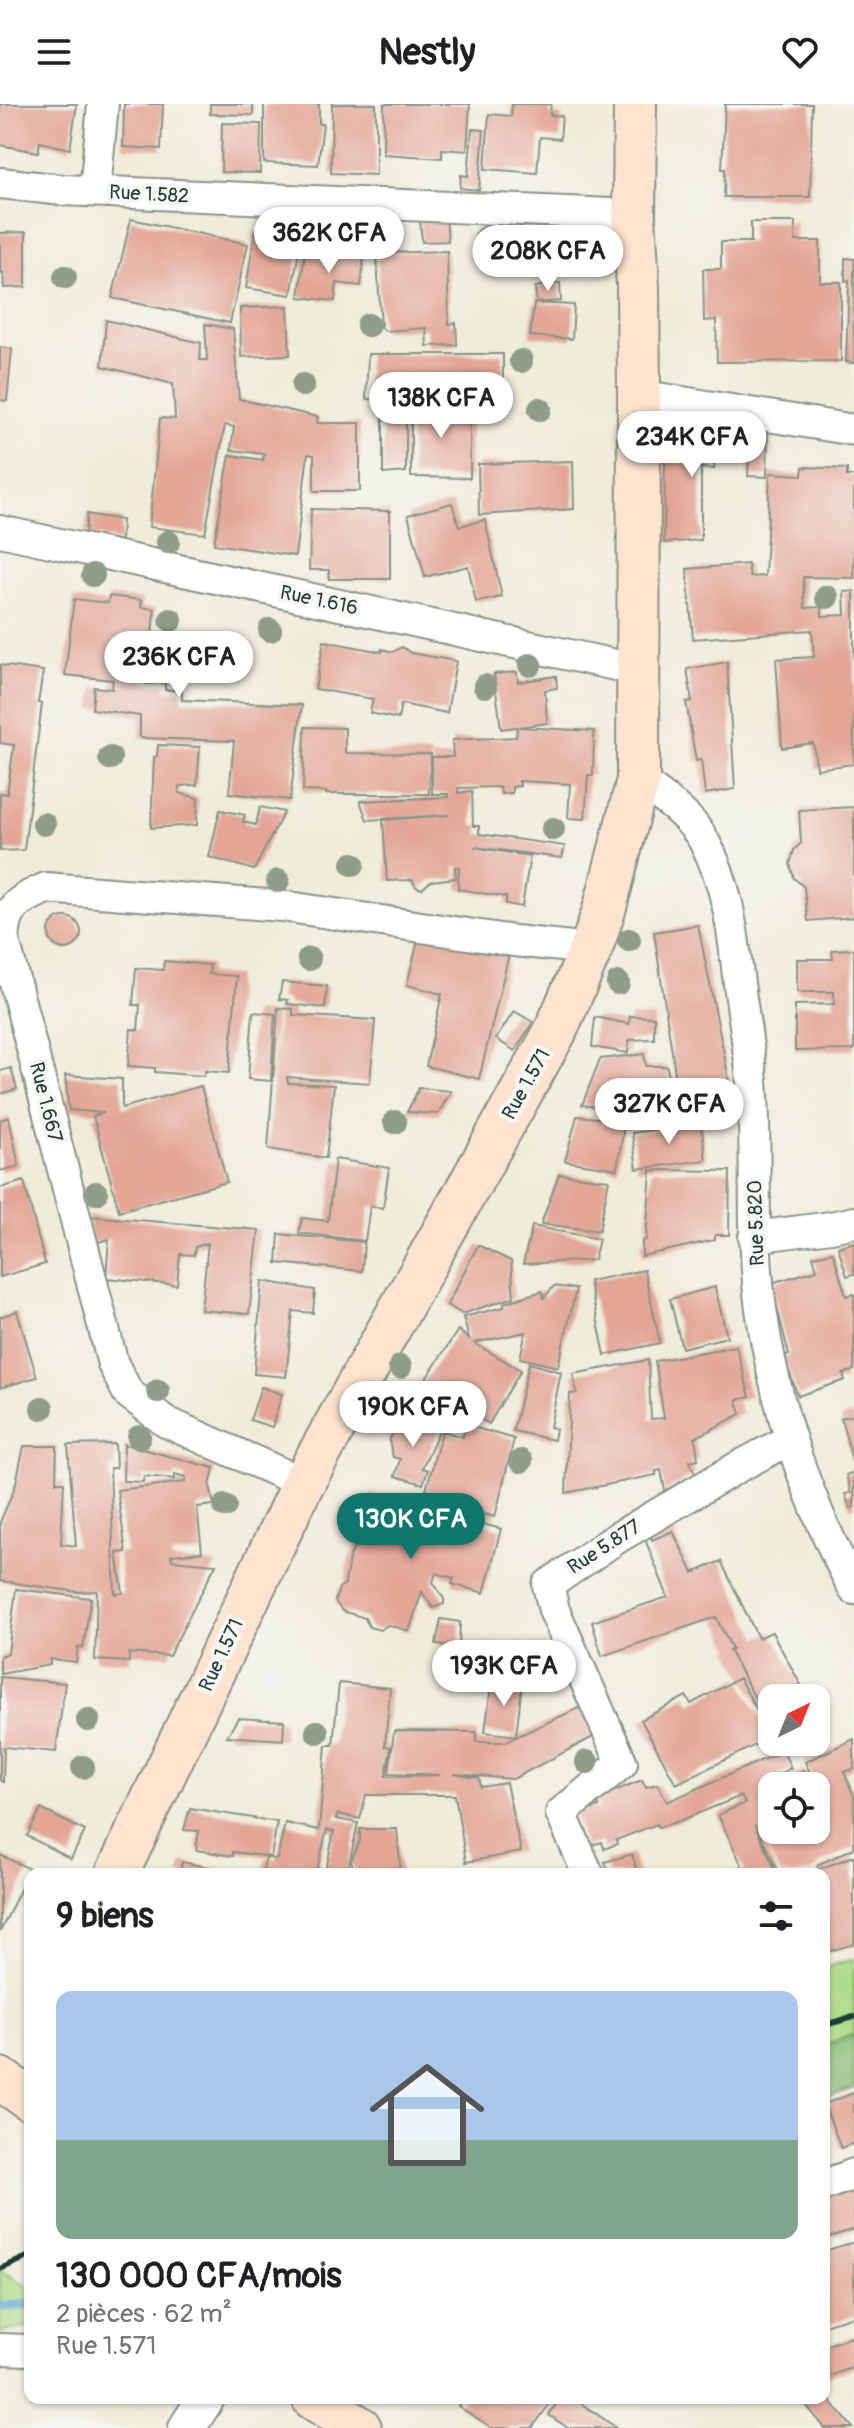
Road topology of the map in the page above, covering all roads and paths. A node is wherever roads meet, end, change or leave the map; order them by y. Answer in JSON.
{"nodes":[{"id":1,"x":103,"y":104,"type":"edge"},
{"id":2,"x":635,"y":104,"type":"edge"},
{"id":3,"x":0,"y":183,"type":"edge"},
{"id":4,"x":95,"y":191,"type":"junction"},
{"id":5,"x":634,"y":215,"type":"junction"},
{"id":6,"x":639,"y":395,"type":"junction"},
{"id":7,"x":854,"y":430,"type":"edge"},
{"id":8,"x":0,"y":531,"type":"edge"},
{"id":9,"x":638,"y":670,"type":"junction"},
{"id":10,"x":638,"y":780,"type":"junction"},
{"id":11,"x":591,"y":949,"type":"junction"},
{"id":12,"x":854,"y":1222,"type":"edge"},
{"id":13,"x":754,"y":1237,"type":"junction"},
{"id":14,"x":789,"y":1440,"type":"junction"},
{"id":15,"x":303,"y":1483,"type":"junction"},
{"id":16,"x":854,"y":1589,"type":"edge"},
{"id":17,"x":120,"y":1868,"type":"edge"},
{"id":18,"x":585,"y":1868,"type":"edge"},
{"id":19,"x":854,"y":2174,"type":"edge"},
{"id":20,"x":830,"y":2183,"type":"edge"},
{"id":21,"x":0,"y":2349,"type":"edge"},
{"id":22,"x":24,"y":2350,"type":"edge"},
{"id":23,"x":202,"y":2404,"type":"edge"},
{"id":24,"x":322,"y":2404,"type":"edge"},
{"id":25,"x":187,"y":2428,"type":"edge"},
{"id":26,"x":360,"y":2428,"type":"edge"}],
"edges":[{"from":1,"to":4,"type":"street"},
{"from":2,"to":5,"type":"main road","name":"Rue 1.571"},
{"from":3,"to":4,"type":"street","name":"Rue 1.582"},
{"from":4,"to":5,"type":"street","name":"Rue 1.582"},
{"from":5,"to":6,"type":"main road","name":"Rue 1.571"},
{"from":6,"to":7,"type":"street"},
{"from":6,"to":9,"type":"main road","name":"Rue 1.571"},
{"from":8,"to":9,"type":"street","name":"Rue 1.616"},
{"from":9,"to":10,"type":"main road","name":"Rue 1.571"},
{"from":10,"to":11,"type":"main road","name":"Rue 1.571"},
{"from":10,"to":13,"type":"street","name":"Rue 5.820"},
{"from":11,"to":15,"type":"main road","name":"Rue 1.571"},
{"from":11,"to":15,"type":"street","name":"Rue 1.667"},
{"from":12,"to":13,"type":"street"},
{"from":13,"to":14,"type":"street","name":"Rue 5.820"},
{"from":14,"to":16,"type":"street","name":"Rue 5.820"},
{"from":14,"to":18,"type":"street","name":"Rue 5.877"},
{"from":15,"to":17,"type":"main road","name":"Rue 1.571"},
{"from":19,"to":20,"type":"street"},
{"from":21,"to":22,"type":"street"},
{"from":23,"to":25,"type":"street"},
{"from":24,"to":26,"type":"main road"}]}
